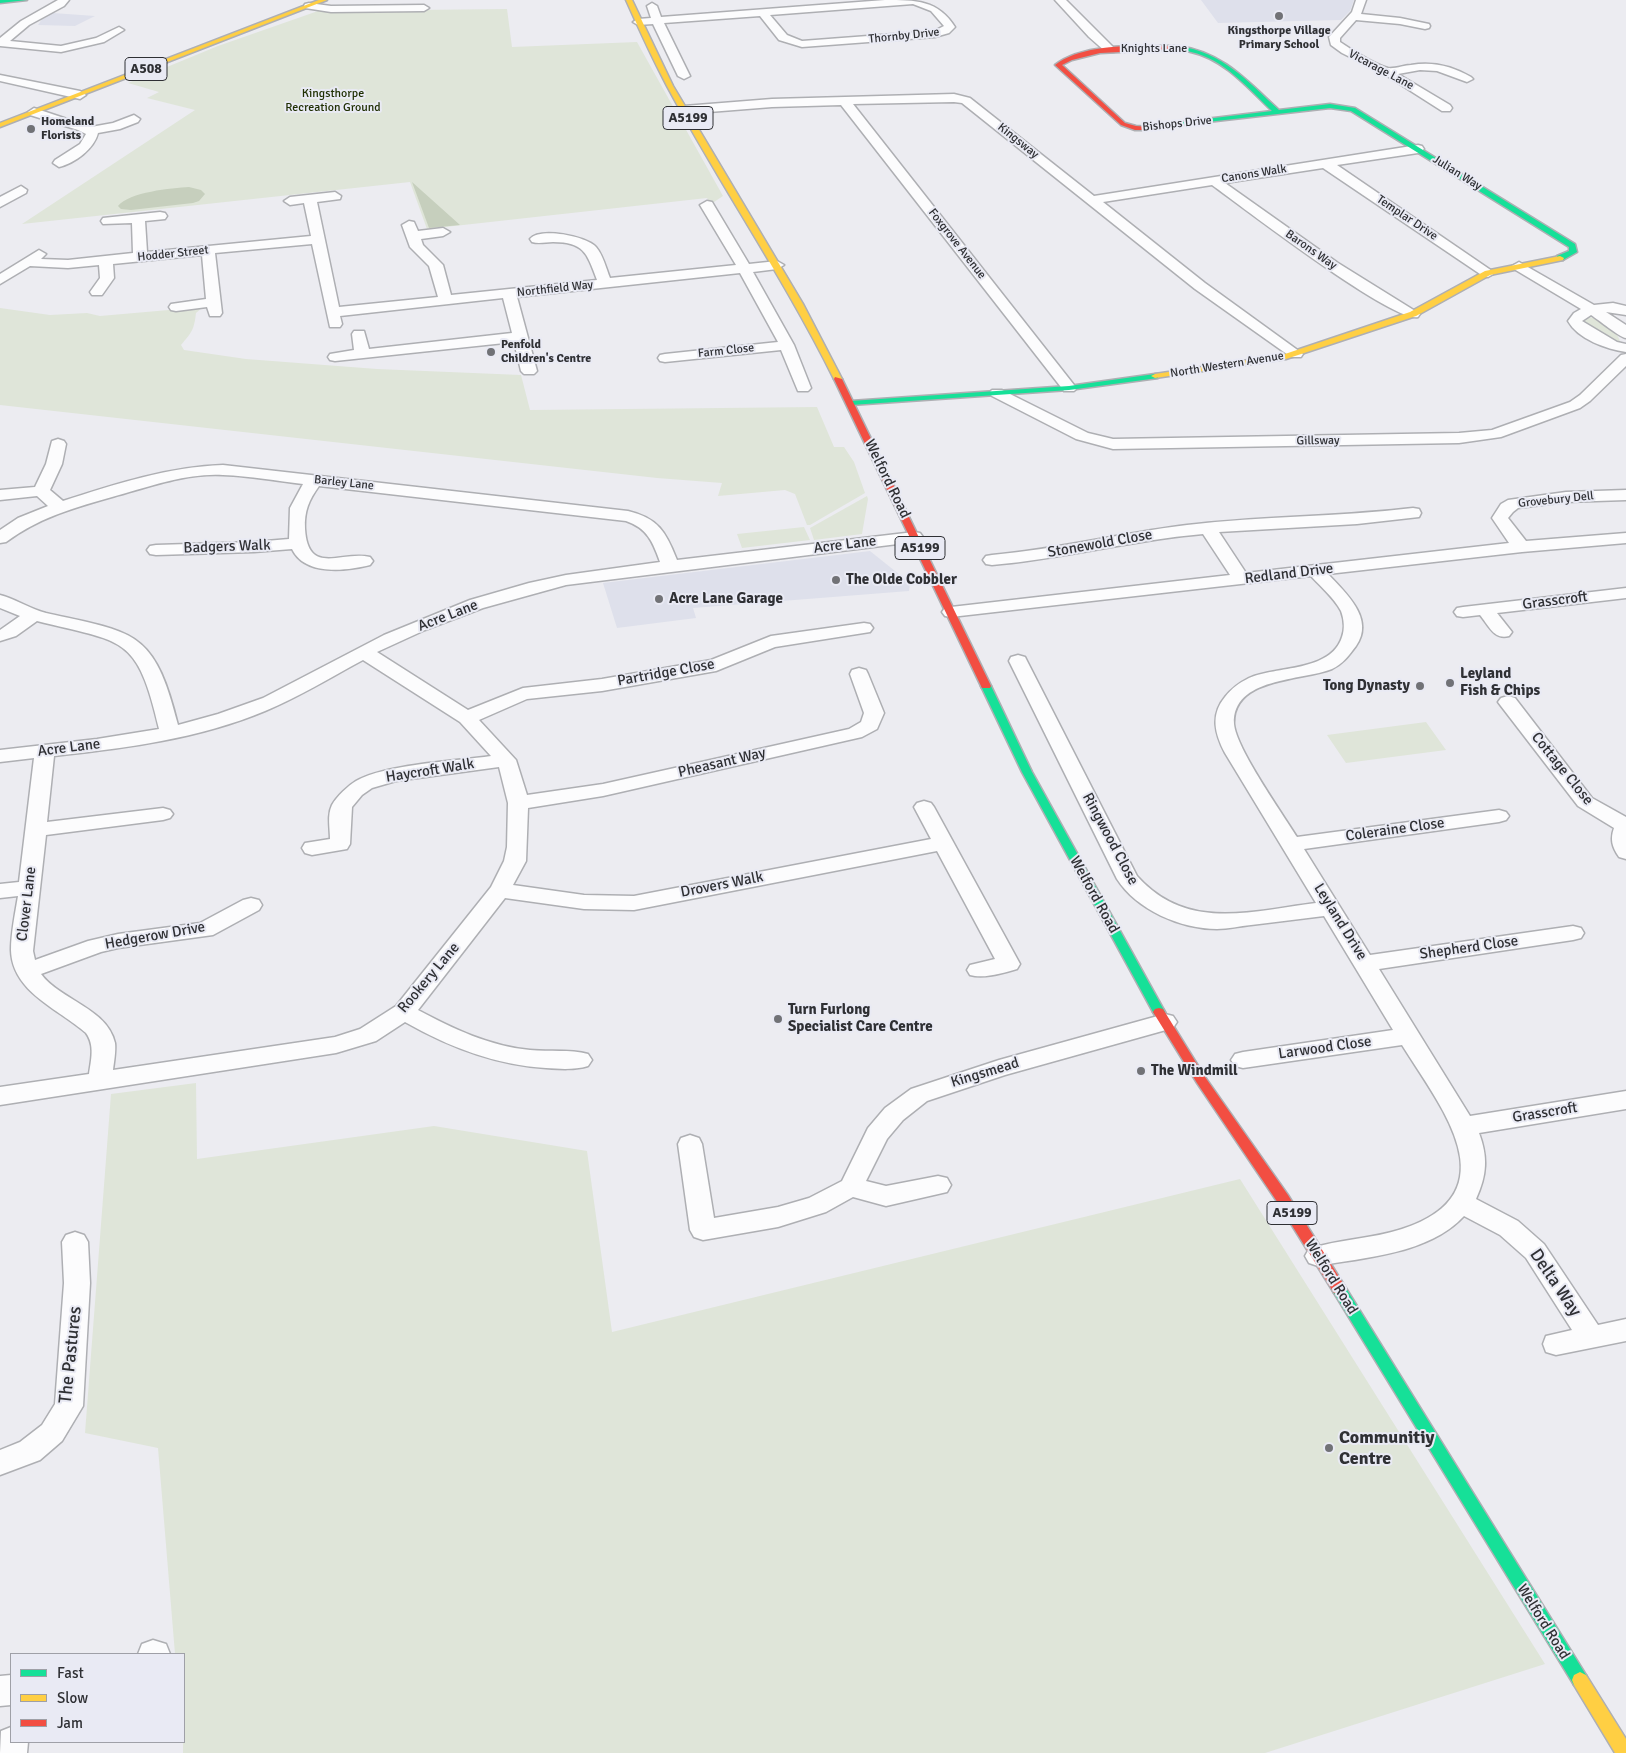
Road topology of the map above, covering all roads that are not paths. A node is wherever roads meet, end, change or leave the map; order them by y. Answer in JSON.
{"nodes":[{"id":1,"x":24,"y":0,"type":"edge"},
{"id":2,"x":64,"y":0,"type":"edge"},
{"id":3,"x":324,"y":0,"type":"edge"},
{"id":4,"x":629,"y":0,"type":"edge"},
{"id":5,"x":1060,"y":0,"type":"edge"},
{"id":6,"x":1361,"y":0,"type":"edge"},
{"id":7,"x":0,"y":1,"type":"edge"},
{"id":8,"x":916,"y":1,"type":"edge"},
{"id":9,"x":309,"y":6,"type":"junction"},
{"id":10,"x":652,"y":6,"type":"dead end"},
{"id":11,"x":424,"y":8,"type":"dead end"},
{"id":12,"x":763,"y":13,"type":"junction"},
{"id":13,"x":1353,"y":17,"type":"junction"},
{"id":14,"x":657,"y":21,"type":"junction"},
{"id":15,"x":638,"y":22,"type":"junction"},
{"id":16,"x":1426,"y":26,"type":"dead end"},
{"id":17,"x":111,"y":31,"type":"dead end"},
{"id":18,"x":1,"y":43,"type":"edge"},
{"id":19,"x":1110,"y":50,"type":"junction"},
{"id":20,"x":1388,"y":72,"type":"junction"},
{"id":21,"x":684,"y":76,"type":"dead end"},
{"id":22,"x":0,"y":78,"type":"edge"},
{"id":23,"x":1468,"y":79,"type":"dead end"},
{"id":24,"x":80,"y":95,"type":"junction"},
{"id":25,"x":844,"y":101,"type":"junction"},
{"id":26,"x":1344,"y":106,"type":"joint"},
{"id":27,"x":1446,"y":108,"type":"dead end"},
{"id":28,"x":684,"y":110,"type":"junction"},
{"id":29,"x":34,"y":112,"type":"junction"},
{"id":30,"x":1277,"y":112,"type":"junction"},
{"id":31,"x":134,"y":118,"type":"dead end"},
{"id":32,"x":0,"y":125,"type":"edge"},
{"id":33,"x":90,"y":131,"type":"junction"},
{"id":34,"x":65,"y":148,"type":"dead end"},
{"id":35,"x":1418,"y":148,"type":"junction"},
{"id":36,"x":81,"y":149,"type":"junction"},
{"id":37,"x":59,"y":163,"type":"dead end"},
{"id":38,"x":1325,"y":163,"type":"junction"},
{"id":39,"x":1213,"y":180,"type":"junction"},
{"id":40,"x":21,"y":190,"type":"dead end"},
{"id":41,"x":335,"y":196,"type":"dead end"},
{"id":42,"x":310,"y":199,"type":"junction"},
{"id":43,"x":2,"y":200,"type":"edge"},
{"id":44,"x":1091,"y":200,"type":"junction"},
{"id":45,"x":290,"y":201,"type":"dead end"},
{"id":46,"x":707,"y":205,"type":"dead end"},
{"id":47,"x":160,"y":216,"type":"dead end"},
{"id":48,"x":138,"y":218,"type":"junction"},
{"id":49,"x":108,"y":221,"type":"dead end"},
{"id":50,"x":443,"y":232,"type":"dead end"},
{"id":51,"x":318,"y":239,"type":"junction"},
{"id":52,"x":537,"y":239,"type":"dead end"},
{"id":53,"x":1568,"y":244,"type":"joint"},
{"id":54,"x":208,"y":250,"type":"junction"},
{"id":55,"x":39,"y":254,"type":"dead end"},
{"id":56,"x":140,"y":257,"type":"junction"},
{"id":57,"x":106,"y":261,"type":"junction"},
{"id":58,"x":27,"y":262,"type":"junction"},
{"id":59,"x":778,"y":265,"type":"junction"},
{"id":60,"x":1519,"y":266,"type":"junction"},
{"id":61,"x":745,"y":269,"type":"junction"},
{"id":62,"x":1488,"y":273,"type":"junction"},
{"id":63,"x":0,"y":280,"type":"edge"},
{"id":64,"x":605,"y":283,"type":"junction"},
{"id":65,"x":97,"y":292,"type":"dead end"},
{"id":66,"x":509,"y":294,"type":"junction"},
{"id":67,"x":446,"y":300,"type":"junction"},
{"id":68,"x":176,"y":307,"type":"dead end"},
{"id":69,"x":1593,"y":310,"type":"junction"},
{"id":70,"x":1626,"y":311,"type":"edge"},
{"id":71,"x":1413,"y":314,"type":"junction"},
{"id":72,"x":359,"y":334,"type":"dead end"},
{"id":73,"x":1626,"y":334,"type":"edge"},
{"id":74,"x":520,"y":338,"type":"junction"},
{"id":75,"x":787,"y":346,"type":"junction"},
{"id":76,"x":1626,"y":348,"type":"edge"},
{"id":77,"x":362,"y":354,"type":"junction"},
{"id":78,"x":1296,"y":354,"type":"junction"},
{"id":79,"x":335,"y":357,"type":"dead end"},
{"id":80,"x":665,"y":358,"type":"dead end"},
{"id":81,"x":1626,"y":358,"type":"edge"},
{"id":82,"x":529,"y":371,"type":"dead end"},
{"id":83,"x":803,"y":388,"type":"dead end"},
{"id":84,"x":1069,"y":388,"type":"junction"},
{"id":85,"x":998,"y":393,"type":"junction"},
{"id":86,"x":851,"y":403,"type":"junction"},
{"id":87,"x":58,"y":444,"type":"dead end"},
{"id":88,"x":315,"y":480,"type":"junction"},
{"id":89,"x":41,"y":491,"type":"junction"},
{"id":90,"x":1626,"y":495,"type":"edge"},
{"id":91,"x":0,"y":496,"type":"edge"},
{"id":92,"x":60,"y":507,"type":"junction"},
{"id":93,"x":1413,"y":513,"type":"dead end"},
{"id":94,"x":1208,"y":528,"type":"junction"},
{"id":95,"x":914,"y":537,"type":"junction"},
{"id":96,"x":0,"y":538,"type":"edge"},
{"id":97,"x":1626,"y":538,"type":"edge"},
{"id":98,"x":297,"y":543,"type":"junction"},
{"id":99,"x":1522,"y":547,"type":"junction"},
{"id":100,"x":156,"y":550,"type":"dead end"},
{"id":101,"x":992,"y":560,"type":"dead end"},
{"id":102,"x":364,"y":561,"type":"dead end"},
{"id":103,"x":670,"y":566,"type":"junction"},
{"id":104,"x":1316,"y":571,"type":"junction"},
{"id":105,"x":1241,"y":580,"type":"junction"},
{"id":106,"x":1626,"y":592,"type":"edge"},
{"id":107,"x":0,"y":600,"type":"edge"},
{"id":108,"x":1484,"y":610,"type":"junction"},
{"id":109,"x":951,"y":612,"type":"junction"},
{"id":110,"x":1463,"y":612,"type":"dead end"},
{"id":111,"x":34,"y":615,"type":"junction"},
{"id":112,"x":864,"y":628,"type":"dead end"},
{"id":113,"x":1503,"y":632,"type":"dead end"},
{"id":114,"x":0,"y":636,"type":"edge"},
{"id":115,"x":364,"y":652,"type":"junction"},
{"id":116,"x":1018,"y":661,"type":"dead end"},
{"id":117,"x":859,"y":674,"type":"dead end"},
{"id":118,"x":1508,"y":702,"type":"dead end"},
{"id":119,"x":467,"y":718,"type":"junction"},
{"id":120,"x":170,"y":734,"type":"junction"},
{"id":121,"x":45,"y":751,"type":"junction"},
{"id":122,"x":0,"y":756,"type":"edge"},
{"id":123,"x":506,"y":760,"type":"junction"},
{"id":124,"x":518,"y":803,"type":"junction"},
{"id":125,"x":924,"y":807,"type":"dead end"},
{"id":126,"x":163,"y":814,"type":"dead end"},
{"id":127,"x":1499,"y":816,"type":"dead end"},
{"id":128,"x":1626,"y":824,"type":"edge"},
{"id":129,"x":36,"y":830,"type":"junction"},
{"id":130,"x":943,"y":843,"type":"junction"},
{"id":131,"x":1291,"y":844,"type":"junction"},
{"id":132,"x":312,"y":848,"type":"dead end"},
{"id":133,"x":1626,"y":852,"type":"edge"},
{"id":134,"x":29,"y":888,"type":"junction"},
{"id":135,"x":500,"y":890,"type":"junction"},
{"id":136,"x":0,"y":891,"type":"edge"},
{"id":137,"x":251,"y":905,"type":"dead end"},
{"id":138,"x":1331,"y":908,"type":"junction"},
{"id":139,"x":1573,"y":933,"type":"dead end"},
{"id":140,"x":1365,"y":963,"type":"junction"},
{"id":141,"x":978,"y":970,"type":"dead end"},
{"id":142,"x":28,"y":971,"type":"junction"},
{"id":143,"x":404,"y":1012,"type":"junction"},
{"id":144,"x":1165,"y":1022,"type":"junction"},
{"id":145,"x":1408,"y":1036,"type":"junction"},
{"id":146,"x":580,"y":1060,"type":"dead end"},
{"id":147,"x":1242,"y":1060,"type":"dead end"},
{"id":148,"x":100,"y":1081,"type":"junction"},
{"id":149,"x":0,"y":1096,"type":"edge"},
{"id":150,"x":1626,"y":1100,"type":"edge"},
{"id":151,"x":1464,"y":1126,"type":"junction"},
{"id":152,"x":690,"y":1144,"type":"dead end"},
{"id":153,"x":938,"y":1185,"type":"dead end"},
{"id":154,"x":852,"y":1187,"type":"junction"},
{"id":155,"x":1462,"y":1203,"type":"junction"},
{"id":156,"x":75,"y":1242,"type":"dead end"},
{"id":157,"x":1318,"y":1256,"type":"junction"},
{"id":158,"x":1626,"y":1330,"type":"edge"},
{"id":159,"x":1591,"y":1337,"type":"junction"},
{"id":160,"x":1556,"y":1344,"type":"dead end"},
{"id":161,"x":0,"y":1463,"type":"edge"},
{"id":162,"x":1625,"y":1753,"type":"edge"}],
"edges":[{"from":1,"to":7,"type":"main road"},
{"from":2,"to":18,"type":"street"},
{"from":3,"to":9,"type":"main road","number":"A508"},
{"from":4,"to":15,"type":"main road","name":"Welford Road","number":"A5199"},
{"from":5,"to":19,"type":"street","name":"Knights Lane"},
{"from":6,"to":13,"type":"street","name":"Vicarage Lane"},
{"from":8,"to":12,"type":"street","name":"Thornby Drive"},
{"from":8,"to":12,"type":"street","name":"Thornby Drive"},
{"from":9,"to":11,"type":"street"},
{"from":9,"to":24,"type":"main road","number":"A508"},
{"from":10,"to":14,"type":"street"},
{"from":12,"to":14,"type":"street","name":"Thornby Drive"},
{"from":13,"to":16,"type":"street"},
{"from":13,"to":20,"type":"street","name":"Vicarage Lane"},
{"from":14,"to":15,"type":"street","name":"Thornby Drive"},
{"from":14,"to":21,"type":"street"},
{"from":15,"to":28,"type":"main road","name":"Welford Road","number":"A5199"},
{"from":17,"to":18,"type":"street"},
{"from":19,"to":30,"type":"main road","name":"Knights Lane"},
{"from":19,"to":30,"type":"main road","name":"Bishops Drive"},
{"from":20,"to":23,"type":"street"},
{"from":20,"to":27,"type":"street","name":"Vicarage Lane"},
{"from":22,"to":24,"type":"street"},
{"from":24,"to":29,"type":"main road","number":"A508"},
{"from":25,"to":28,"type":"street","name":"Kingsway"},
{"from":25,"to":44,"type":"street","name":"Kingsway"},
{"from":25,"to":84,"type":"street","name":"Foxgrove Avenue"},
{"from":26,"to":30,"type":"main road","name":"Bishops Drive"},
{"from":26,"to":35,"type":"main road","name":"Julian Way"},
{"from":28,"to":59,"type":"main road","name":"Welford Road","number":"A5199"},
{"from":29,"to":32,"type":"main road","number":"A508"},
{"from":29,"to":33,"type":"street"},
{"from":31,"to":33,"type":"street"},
{"from":33,"to":36,"type":"street"},
{"from":34,"to":36,"type":"street"},
{"from":35,"to":38,"type":"street","name":"Canons Walk"},
{"from":35,"to":53,"type":"main road","name":"Julian Way"},
{"from":36,"to":37,"type":"street"},
{"from":38,"to":39,"type":"street","name":"Canons Walk"},
{"from":38,"to":62,"type":"street","name":"Templar Drive"},
{"from":39,"to":44,"type":"street","name":"Canons Walk"},
{"from":39,"to":71,"type":"street","name":"Barons Way"},
{"from":40,"to":43,"type":"street"},
{"from":41,"to":42,"type":"street"},
{"from":42,"to":45,"type":"street"},
{"from":42,"to":51,"type":"street","name":"Northfield Way"},
{"from":44,"to":78,"type":"street","name":"Kingsway"},
{"from":46,"to":61,"type":"street"},
{"from":47,"to":48,"type":"street"},
{"from":48,"to":49,"type":"street"},
{"from":48,"to":56,"type":"street"},
{"from":50,"to":67,"type":"street"},
{"from":51,"to":54,"type":"street","name":"Hodder Street"},
{"from":51,"to":67,"type":"street","name":"Northfield Way"},
{"from":52,"to":64,"type":"street"},
{"from":53,"to":60,"type":"main road","name":"North Western Avenue"},
{"from":54,"to":56,"type":"street","name":"Hodder Street"},
{"from":54,"to":68,"type":"street"},
{"from":55,"to":58,"type":"street"},
{"from":56,"to":57,"type":"street","name":"Hodder Street"},
{"from":57,"to":58,"type":"street","name":"Hodder Street"},
{"from":57,"to":65,"type":"street"},
{"from":58,"to":63,"type":"street"},
{"from":59,"to":61,"type":"street","name":"Northfield Way"},
{"from":59,"to":86,"type":"main road","name":"Welford Road","number":"A5199"},
{"from":60,"to":62,"type":"main road","name":"North Western Avenue"},
{"from":60,"to":69,"type":"street"},
{"from":61,"to":64,"type":"street","name":"Northfield Way"},
{"from":61,"to":75,"type":"street"},
{"from":62,"to":71,"type":"main road","name":"North Western Avenue"},
{"from":64,"to":66,"type":"street","name":"Northfield Way"},
{"from":66,"to":67,"type":"street","name":"Northfield Way"},
{"from":66,"to":74,"type":"street"},
{"from":69,"to":70,"type":"street"},
{"from":69,"to":73,"type":"street"},
{"from":69,"to":76,"type":"street"},
{"from":71,"to":78,"type":"main road","name":"North Western Avenue"},
{"from":72,"to":77,"type":"street"},
{"from":74,"to":77,"type":"street"},
{"from":74,"to":82,"type":"street"},
{"from":75,"to":80,"type":"street","name":"Farm Close"},
{"from":75,"to":83,"type":"street"},
{"from":77,"to":79,"type":"street"},
{"from":78,"to":84,"type":"main road","name":"North Western Avenue"},
{"from":81,"to":85,"type":"street","name":"Gillsway"},
{"from":84,"to":85,"type":"main road","name":"North Western Avenue"},
{"from":85,"to":86,"type":"main road","name":"North Western Avenue"},
{"from":86,"to":95,"type":"main road","name":"Welford Road","number":"A5199"},
{"from":87,"to":89,"type":"street"},
{"from":88,"to":92,"type":"street","name":"Barley Lane"},
{"from":88,"to":98,"type":"street"},
{"from":88,"to":103,"type":"street","name":"Barley Lane"},
{"from":89,"to":91,"type":"street"},
{"from":89,"to":92,"type":"street"},
{"from":90,"to":99,"type":"street","name":"Grovebury Dell"},
{"from":92,"to":96,"type":"street","name":"Barley Lane"},
{"from":93,"to":94,"type":"street","name":"Stonewold Close"},
{"from":94,"to":101,"type":"street","name":"Stonewold Close"},
{"from":94,"to":105,"type":"street"},
{"from":95,"to":103,"type":"street","name":"Acre Lane"},
{"from":95,"to":109,"type":"main road","name":"Welford Road","number":"A5199"},
{"from":97,"to":99,"type":"street","name":"Redland Drive"},
{"from":98,"to":100,"type":"street","name":"Badgers Walk"},
{"from":98,"to":102,"type":"street"},
{"from":99,"to":104,"type":"street","name":"Redland Drive"},
{"from":103,"to":115,"type":"street","name":"Acre Lane"},
{"from":104,"to":105,"type":"street","name":"Redland Drive"},
{"from":104,"to":131,"type":"street","name":"Leyland Drive"},
{"from":105,"to":109,"type":"street","name":"Redland Drive"},
{"from":106,"to":108,"type":"street","name":"Grasscroft"},
{"from":107,"to":111,"type":"street"},
{"from":108,"to":110,"type":"street","name":"Grasscroft"},
{"from":108,"to":113,"type":"street"},
{"from":109,"to":144,"type":"main road","name":"Welford Road","number":"A5199"},
{"from":111,"to":114,"type":"street"},
{"from":111,"to":120,"type":"street"},
{"from":112,"to":119,"type":"street","name":"Partridge Close"},
{"from":115,"to":119,"type":"street","name":"Rookery Lane"},
{"from":115,"to":120,"type":"street","name":"Acre Lane"},
{"from":116,"to":138,"type":"street","name":"Ringwood Close"},
{"from":117,"to":124,"type":"street","name":"Pheasant Way"},
{"from":118,"to":128,"type":"street","name":"Cottage Close"},
{"from":119,"to":123,"type":"street","name":"Rookery Lane"},
{"from":120,"to":121,"type":"street","name":"Acre Lane"},
{"from":121,"to":122,"type":"street","name":"Acre Lane"},
{"from":121,"to":129,"type":"street","name":"Clover Lane"},
{"from":123,"to":124,"type":"street","name":"Rookery Lane"},
{"from":123,"to":132,"type":"street","name":"Haycroft Walk"},
{"from":124,"to":135,"type":"street","name":"Rookery Lane"},
{"from":125,"to":130,"type":"street"},
{"from":126,"to":129,"type":"street"},
{"from":127,"to":131,"type":"street","name":"Coleraine Close"},
{"from":128,"to":133,"type":"street"},
{"from":129,"to":134,"type":"street","name":"Clover Lane"},
{"from":130,"to":135,"type":"street","name":"Drovers Walk"},
{"from":130,"to":141,"type":"street"},
{"from":131,"to":138,"type":"street","name":"Leyland Drive"},
{"from":134,"to":136,"type":"street"},
{"from":134,"to":142,"type":"street","name":"Clover Lane"},
{"from":135,"to":143,"type":"street","name":"Rookery Lane"},
{"from":137,"to":142,"type":"street","name":"Hedgerow Drive"},
{"from":138,"to":140,"type":"street","name":"Leyland Drive"},
{"from":139,"to":140,"type":"street","name":"Shepherd Close"},
{"from":140,"to":145,"type":"street","name":"Leyland Drive"},
{"from":142,"to":148,"type":"street","name":"Clover Lane"},
{"from":143,"to":146,"type":"street"},
{"from":143,"to":148,"type":"street","name":"Rookery Lane"},
{"from":144,"to":154,"type":"street","name":"Kingsmead"},
{"from":144,"to":157,"type":"main road","name":"Welford Road","number":"A5199"},
{"from":145,"to":147,"type":"street","name":"Larwood Close"},
{"from":145,"to":151,"type":"street","name":"Leyland Drive"},
{"from":148,"to":149,"type":"street","name":"Rookery Lane"},
{"from":150,"to":151,"type":"street","name":"Grasscroft"},
{"from":151,"to":155,"type":"street","name":"Leyland Drive"},
{"from":152,"to":154,"type":"street"},
{"from":153,"to":154,"type":"street"},
{"from":155,"to":157,"type":"street","name":"Leyland Drive"},
{"from":155,"to":159,"type":"street","name":"Delta Way"},
{"from":156,"to":161,"type":"street","name":"The Pastures"},
{"from":157,"to":162,"type":"main road","name":"Welford Road","number":"A5199"},
{"from":158,"to":159,"type":"street","name":"Delta Way"},
{"from":159,"to":160,"type":"street","name":"Delta Way"}]}
